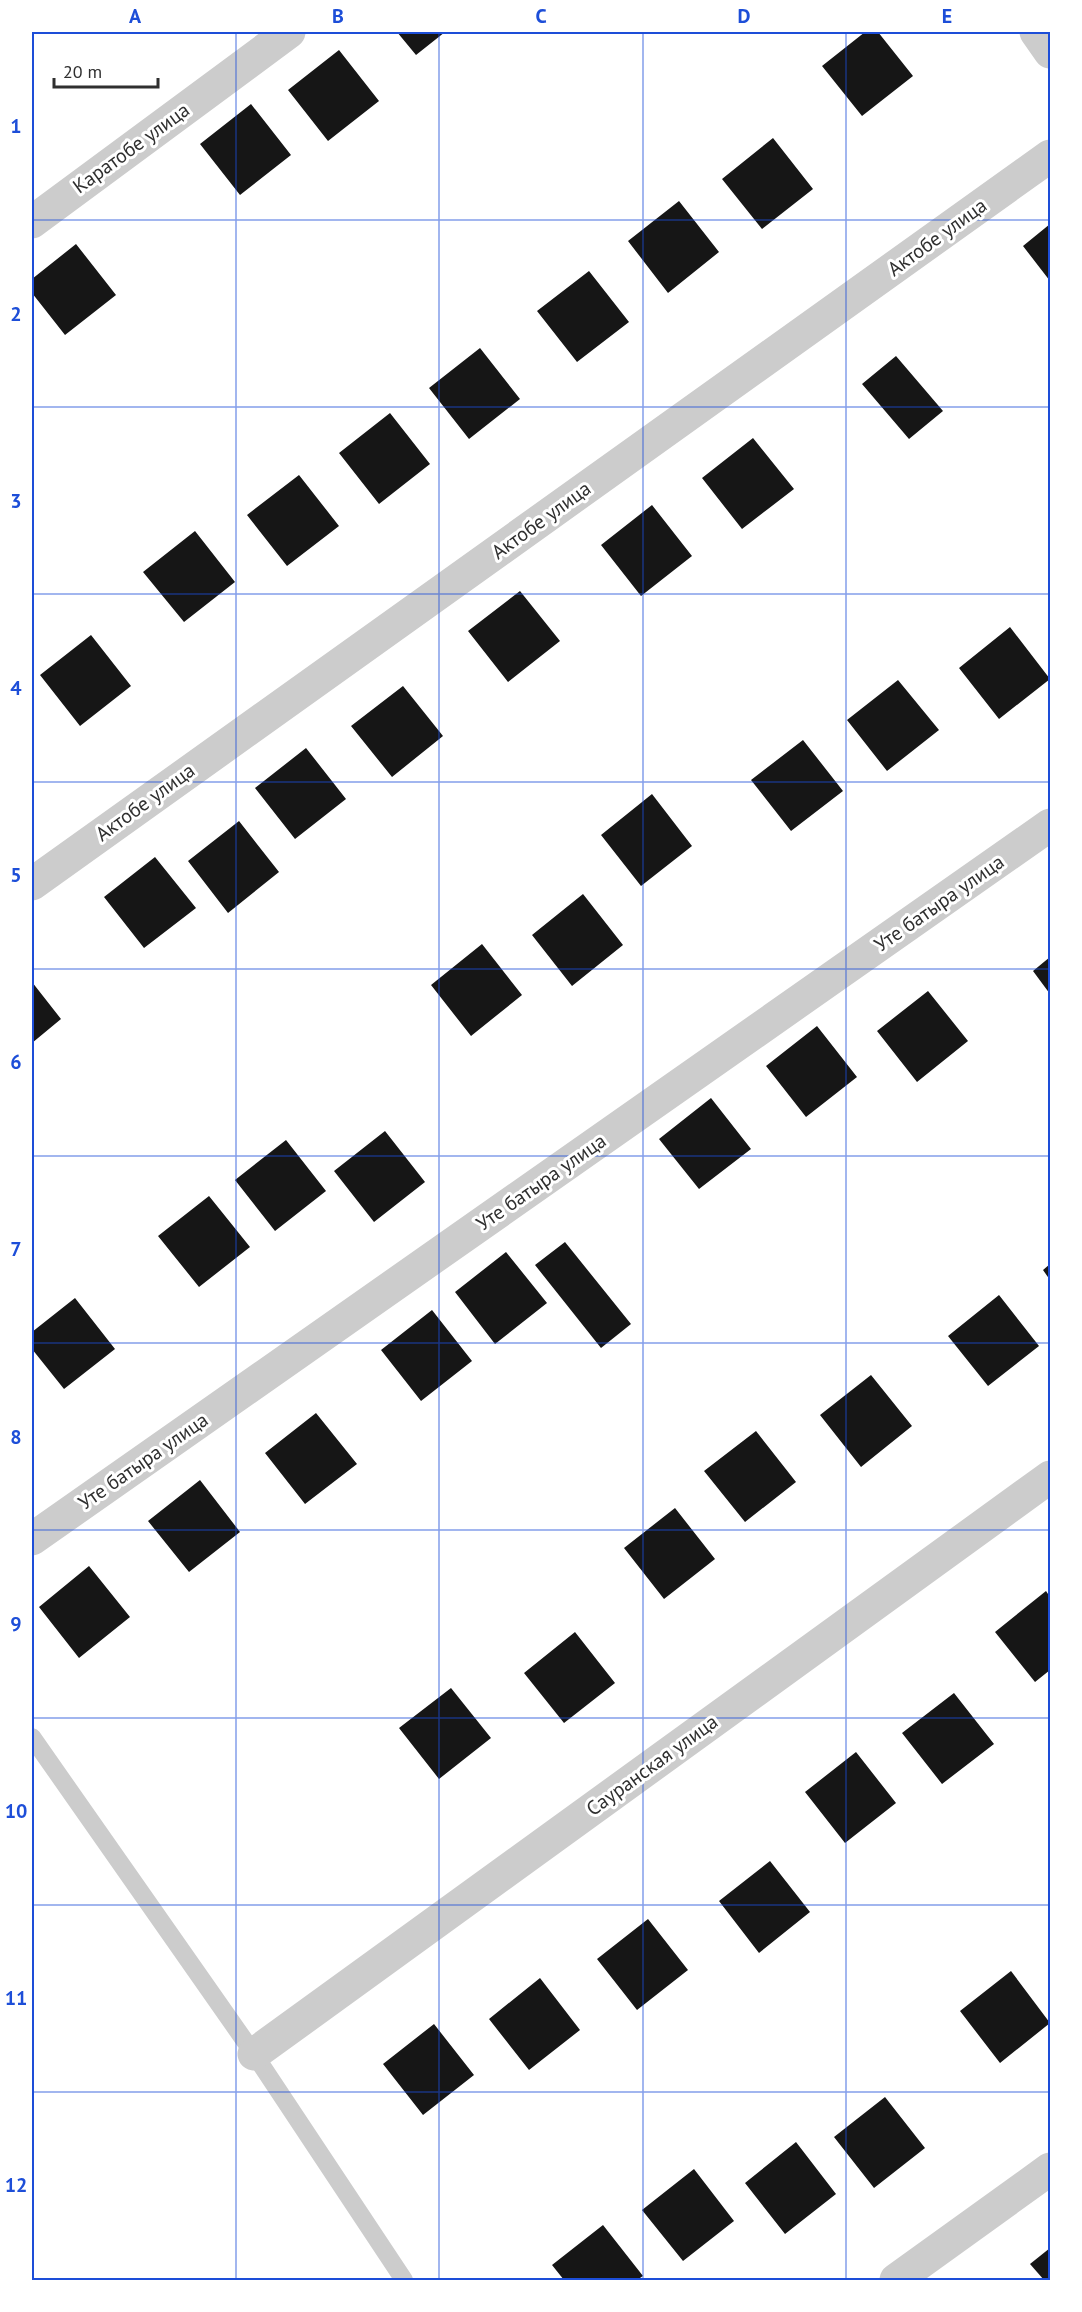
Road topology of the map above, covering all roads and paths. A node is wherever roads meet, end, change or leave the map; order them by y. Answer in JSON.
{"nodes":[{"id":1,"x":290,"y":32,"type":"edge"},
{"id":2,"x":1036,"y":32,"type":"edge"},
{"id":3,"x":1050,"y":52,"type":"edge"},
{"id":4,"x":1050,"y":156,"type":"edge"},
{"id":5,"x":32,"y":222,"type":"edge"},
{"id":6,"x":1050,"y":825,"type":"edge"},
{"id":7,"x":32,"y":884,"type":"edge"},
{"id":8,"x":1050,"y":1477,"type":"edge"},
{"id":9,"x":32,"y":1539,"type":"edge"},
{"id":10,"x":32,"y":1737,"type":"edge"},
{"id":11,"x":254,"y":2054,"type":"junction"},
{"id":12,"x":1050,"y":2169,"type":"edge"},
{"id":13,"x":404,"y":2280,"type":"edge"},
{"id":14,"x":896,"y":2280,"type":"edge"}],
"edges":[{"from":1,"to":5,"type":"street","name":"Каратобе улица"},
{"from":2,"to":3,"type":"street"},
{"from":4,"to":7,"type":"street","name":"Актобе улица"},
{"from":6,"to":9,"type":"street","name":"Уте батыра улица"},
{"from":8,"to":11,"type":"street","name":"Сауранская улица"},
{"from":10,"to":11,"type":"lane"},
{"from":11,"to":13,"type":"lane"},
{"from":12,"to":14,"type":"street"}]}
